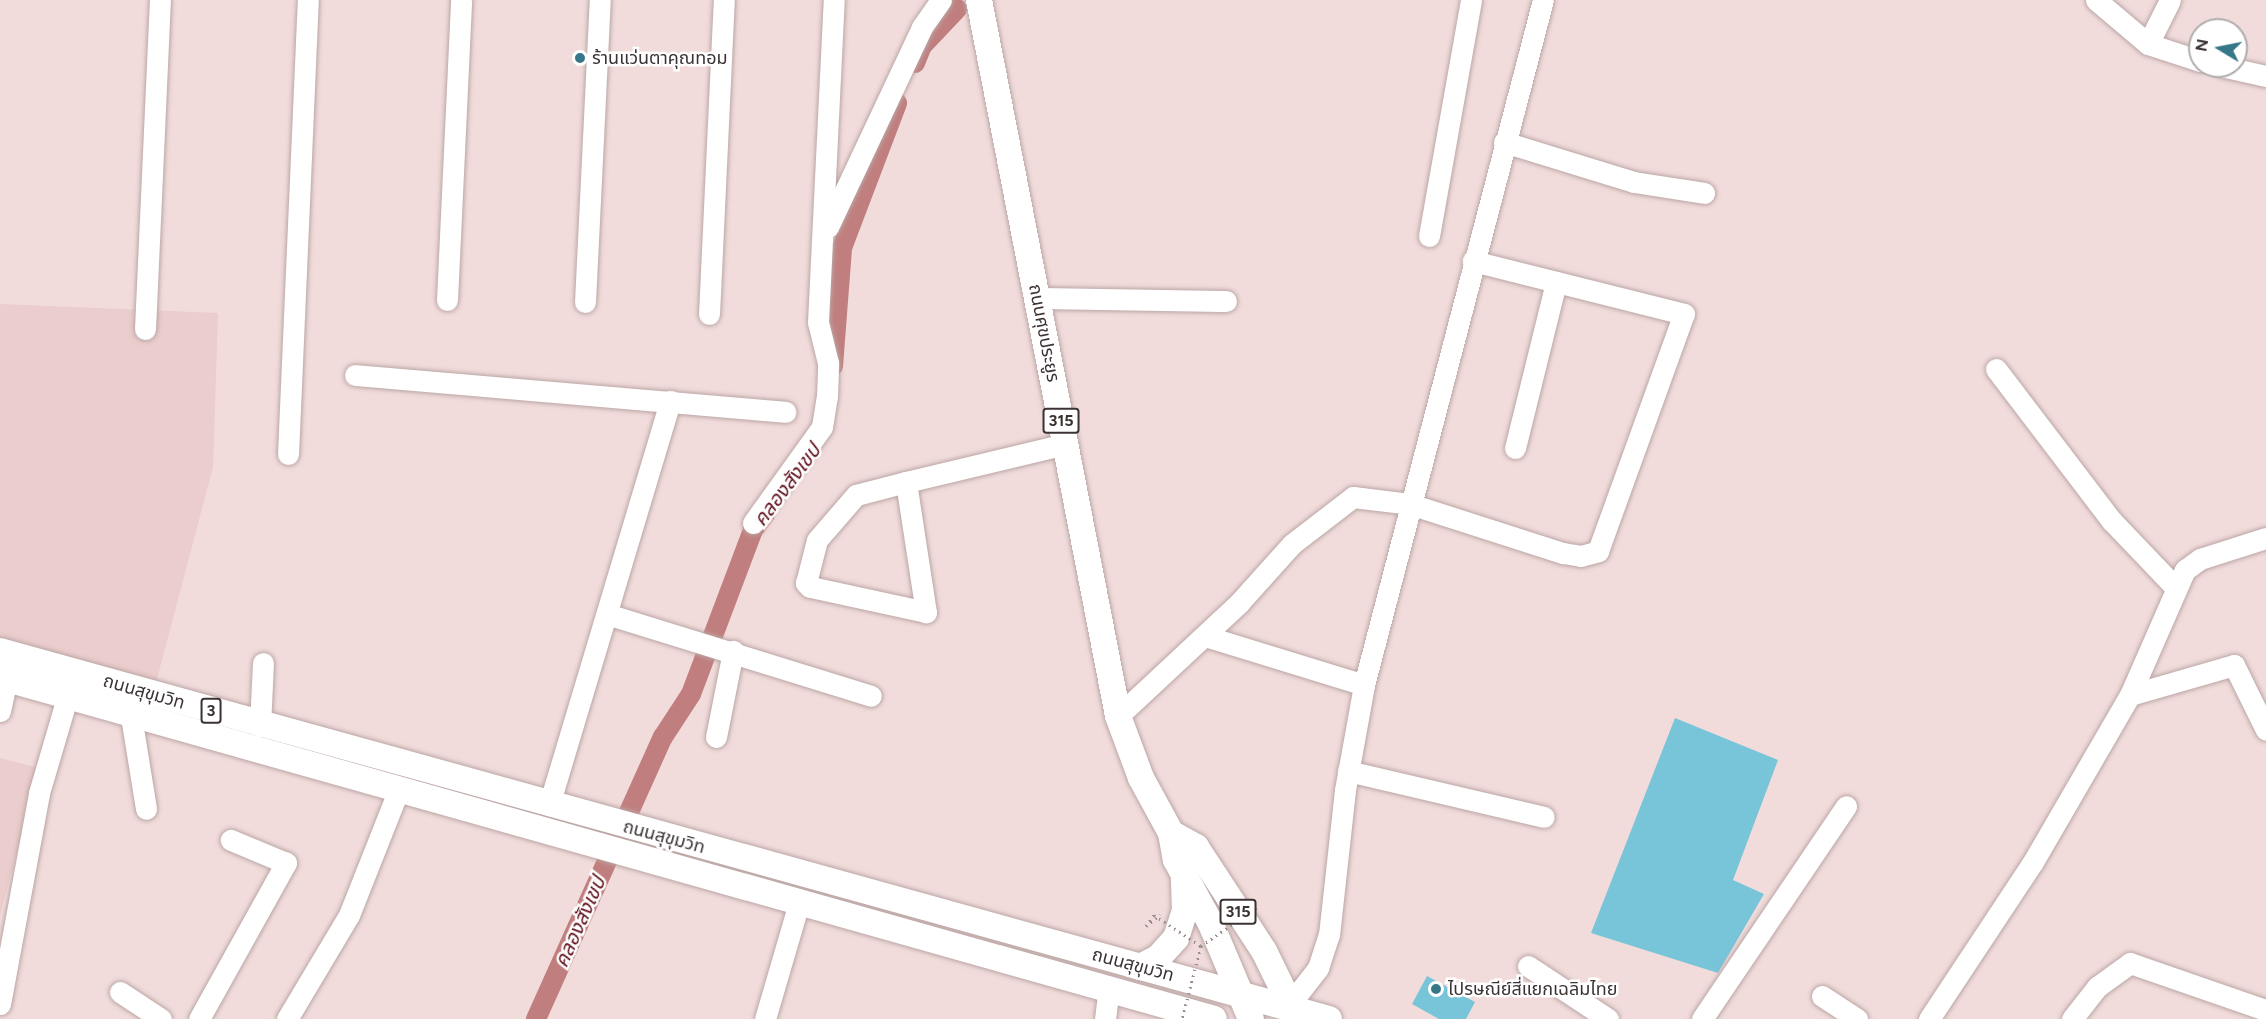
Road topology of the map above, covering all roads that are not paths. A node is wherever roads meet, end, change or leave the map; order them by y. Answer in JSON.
{"nodes":[{"id":1,"x":160,"y":0,"type":"edge"},
{"id":2,"x":308,"y":0,"type":"edge"},
{"id":3,"x":461,"y":0,"type":"edge"},
{"id":4,"x":600,"y":0,"type":"edge"},
{"id":5,"x":724,"y":0,"type":"edge"},
{"id":6,"x":834,"y":0,"type":"edge"},
{"id":7,"x":941,"y":0,"type":"edge"},
{"id":8,"x":979,"y":0,"type":"edge"},
{"id":9,"x":1471,"y":0,"type":"edge"},
{"id":10,"x":1543,"y":0,"type":"edge"},
{"id":11,"x":2096,"y":0,"type":"edge"},
{"id":12,"x":2170,"y":0,"type":"edge"},
{"id":13,"x":2148,"y":44,"type":"junction"},
{"id":14,"x":2188,"y":57,"type":"edge"},
{"id":15,"x":2248,"y":72,"type":"edge"},
{"id":16,"x":2266,"y":76,"type":"edge"},
{"id":17,"x":1504,"y":142,"type":"junction"},
{"id":18,"x":1704,"y":193,"type":"dead end"},
{"id":19,"x":825,"y":232,"type":"junction"},
{"id":20,"x":1429,"y":236,"type":"dead end"},
{"id":21,"x":1473,"y":261,"type":"junction"},
{"id":22,"x":1556,"y":282,"type":"junction"},
{"id":23,"x":1037,"y":298,"type":"junction"},
{"id":24,"x":447,"y":300,"type":"dead end"},
{"id":25,"x":1226,"y":301,"type":"dead end"},
{"id":26,"x":585,"y":302,"type":"dead end"},
{"id":27,"x":709,"y":314,"type":"dead end"},
{"id":28,"x":146,"y":329,"type":"dead end"},
{"id":29,"x":1996,"y":369,"type":"dead end"},
{"id":30,"x":355,"y":375,"type":"dead end"},
{"id":31,"x":670,"y":401,"type":"junction"},
{"id":32,"x":785,"y":412,"type":"dead end"},
{"id":33,"x":1065,"y":444,"type":"junction"},
{"id":34,"x":1515,"y":448,"type":"dead end"},
{"id":35,"x":288,"y":454,"type":"dead end"},
{"id":36,"x":906,"y":482,"type":"junction"},
{"id":37,"x":1410,"y":504,"type":"junction"},
{"id":38,"x":753,"y":523,"type":"dead end"},
{"id":39,"x":2266,"y":538,"type":"edge"},
{"id":40,"x":2175,"y":587,"type":"junction"},
{"id":41,"x":610,"y":615,"type":"junction"},
{"id":42,"x":1205,"y":636,"type":"junction"},
{"id":43,"x":730,"y":650,"type":"junction"},
{"id":44,"x":0,"y":651,"type":"edge"},
{"id":45,"x":263,"y":663,"type":"dead end"},
{"id":46,"x":4,"y":678,"type":"edge"},
{"id":47,"x":1364,"y":685,"type":"junction"},
{"id":48,"x":2130,"y":695,"type":"junction"},
{"id":49,"x":871,"y":696,"type":"dead end"},
{"id":50,"x":67,"y":698,"type":"junction"},
{"id":51,"x":0,"y":711,"type":"edge"},
{"id":52,"x":131,"y":716,"type":"junction"},
{"id":53,"x":1118,"y":716,"type":"junction"},
{"id":54,"x":260,"y":726,"type":"junction"},
{"id":55,"x":2266,"y":730,"type":"edge"},
{"id":56,"x":716,"y":737,"type":"dead end"},
{"id":57,"x":1348,"y":771,"type":"junction"},
{"id":58,"x":410,"y":780,"type":"junction"},
{"id":59,"x":549,"y":805,"type":"junction"},
{"id":60,"x":1846,"y":806,"type":"dead end"},
{"id":61,"x":146,"y":809,"type":"dead end"},
{"id":62,"x":1544,"y":818,"type":"dead end"},
{"id":63,"x":1171,"y":833,"type":"junction"},
{"id":64,"x":231,"y":840,"type":"dead end"},
{"id":65,"x":1183,"y":875,"type":"junction"},
{"id":66,"x":799,"y":903,"type":"junction"},
{"id":67,"x":1140,"y":966,"type":"junction"},
{"id":68,"x":1528,"y":966,"type":"dead end"},
{"id":69,"x":120,"y":992,"type":"dead end"},
{"id":70,"x":1108,"y":993,"type":"junction"},
{"id":71,"x":1240,"y":995,"type":"junction"},
{"id":72,"x":1822,"y":996,"type":"dead end"},
{"id":73,"x":0,"y":1004,"type":"edge"},
{"id":74,"x":2266,"y":1010,"type":"edge"},
{"id":75,"x":1288,"y":1011,"type":"edge"},
{"id":76,"x":161,"y":1019,"type":"edge"},
{"id":77,"x":199,"y":1019,"type":"edge"},
{"id":78,"x":287,"y":1019,"type":"edge"},
{"id":79,"x":765,"y":1019,"type":"edge"},
{"id":80,"x":1105,"y":1019,"type":"edge"},
{"id":81,"x":1214,"y":1019,"type":"edge"},
{"id":82,"x":1251,"y":1019,"type":"edge"},
{"id":83,"x":1329,"y":1019,"type":"edge"},
{"id":84,"x":1608,"y":1019,"type":"edge"},
{"id":85,"x":1702,"y":1019,"type":"edge"},
{"id":86,"x":1857,"y":1019,"type":"edge"},
{"id":87,"x":1929,"y":1019,"type":"edge"},
{"id":88,"x":2072,"y":1019,"type":"edge"}],
"edges":[{"from":1,"to":28,"type":"street"},
{"from":2,"to":35,"type":"street"},
{"from":3,"to":24,"type":"street"},
{"from":4,"to":26,"type":"street"},
{"from":5,"to":27,"type":"street"},
{"from":6,"to":19,"type":"street"},
{"from":7,"to":19,"type":"street"},
{"from":8,"to":23,"type":"main road","name":"ถนนศุขประยูร","number":"315"},
{"from":9,"to":20,"type":"street"},
{"from":10,"to":17,"type":"street"},
{"from":11,"to":13,"type":"street"},
{"from":12,"to":13,"type":"street"},
{"from":13,"to":14,"type":"street"},
{"from":15,"to":16,"type":"street"},
{"from":17,"to":18,"type":"street"},
{"from":17,"to":21,"type":"street"},
{"from":19,"to":38,"type":"street"},
{"from":21,"to":22,"type":"street"},
{"from":21,"to":37,"type":"street"},
{"from":22,"to":34,"type":"street"},
{"from":22,"to":37,"type":"street"},
{"from":23,"to":25,"type":"street"},
{"from":23,"to":33,"type":"main road","name":"ถนนศุขประยูร","number":"315"},
{"from":29,"to":40,"type":"street"},
{"from":30,"to":31,"type":"street"},
{"from":31,"to":32,"type":"street"},
{"from":31,"to":41,"type":"street"},
{"from":33,"to":36,"type":"street"},
{"from":33,"to":53,"type":"main road","name":"ถนนศุขประยูร","number":"315"},
{"from":36,"to":36,"type":"street"},
{"from":37,"to":42,"type":"street"},
{"from":37,"to":47,"type":"street"},
{"from":39,"to":40,"type":"street"},
{"from":40,"to":48,"type":"street"},
{"from":41,"to":43,"type":"street"},
{"from":41,"to":59,"type":"street"},
{"from":42,"to":47,"type":"street"},
{"from":42,"to":53,"type":"street"},
{"from":43,"to":49,"type":"street"},
{"from":43,"to":56,"type":"street"},
{"from":44,"to":54,"type":"main road","name":"ถนนสุขุมวิท","number":"3"},
{"from":45,"to":54,"type":"street"},
{"from":46,"to":50,"type":"main road","name":"ถนนสุขุมวิท","number":"3"},
{"from":46,"to":51,"type":"street"},
{"from":47,"to":57,"type":"street"},
{"from":48,"to":55,"type":"street"},
{"from":48,"to":87,"type":"street"},
{"from":50,"to":52,"type":"main road","name":"ถนนสุขุมวิท","number":"3"},
{"from":50,"to":73,"type":"street"},
{"from":52,"to":58,"type":"main road","name":"ถนนสุขุมวิท","number":"3"},
{"from":52,"to":61,"type":"street"},
{"from":53,"to":63,"type":"main road","name":"ถนนศุขประยูร","number":"315"},
{"from":54,"to":58,"type":"main road","name":"ถนนสุขุมวิท","number":"3"},
{"from":57,"to":62,"type":"street"},
{"from":57,"to":75,"type":"street"},
{"from":58,"to":59,"type":"main road","name":"ถนนสุขุมวิท"},
{"from":58,"to":66,"type":"main road","name":"ถนนสุขุมวิท"},
{"from":58,"to":78,"type":"street"},
{"from":59,"to":67,"type":"main road","name":"ถนนสุขุมวิท"},
{"from":60,"to":85,"type":"street"},
{"from":63,"to":65,"type":"main road","name":"ถนนศุขประยูร","number":"315"},
{"from":63,"to":75,"type":"main road","number":"315"},
{"from":64,"to":77,"type":"street"},
{"from":65,"to":67,"type":"main road"},
{"from":65,"to":71,"type":"main road","name":"ถนนศุขประยูร","number":"315"},
{"from":66,"to":70,"type":"main road","name":"ถนนสุขุมวิท"},
{"from":66,"to":79,"type":"street"},
{"from":67,"to":71,"type":"main road","name":"ถนนสุขุมวิท"},
{"from":68,"to":84,"type":"street"},
{"from":69,"to":76,"type":"street"},
{"from":70,"to":80,"type":"street"},
{"from":70,"to":81,"type":"main road","name":"ถนนสุขุมวิท"},
{"from":71,"to":75,"type":"main road","name":"ถนนสุขุมวิท"},
{"from":71,"to":82,"type":"main road","name":"ถนนศุขประยูร"},
{"from":72,"to":86,"type":"street"},
{"from":74,"to":88,"type":"street"},
{"from":75,"to":83,"type":"main road","name":"ถนนสุขุมวิท"}]}
